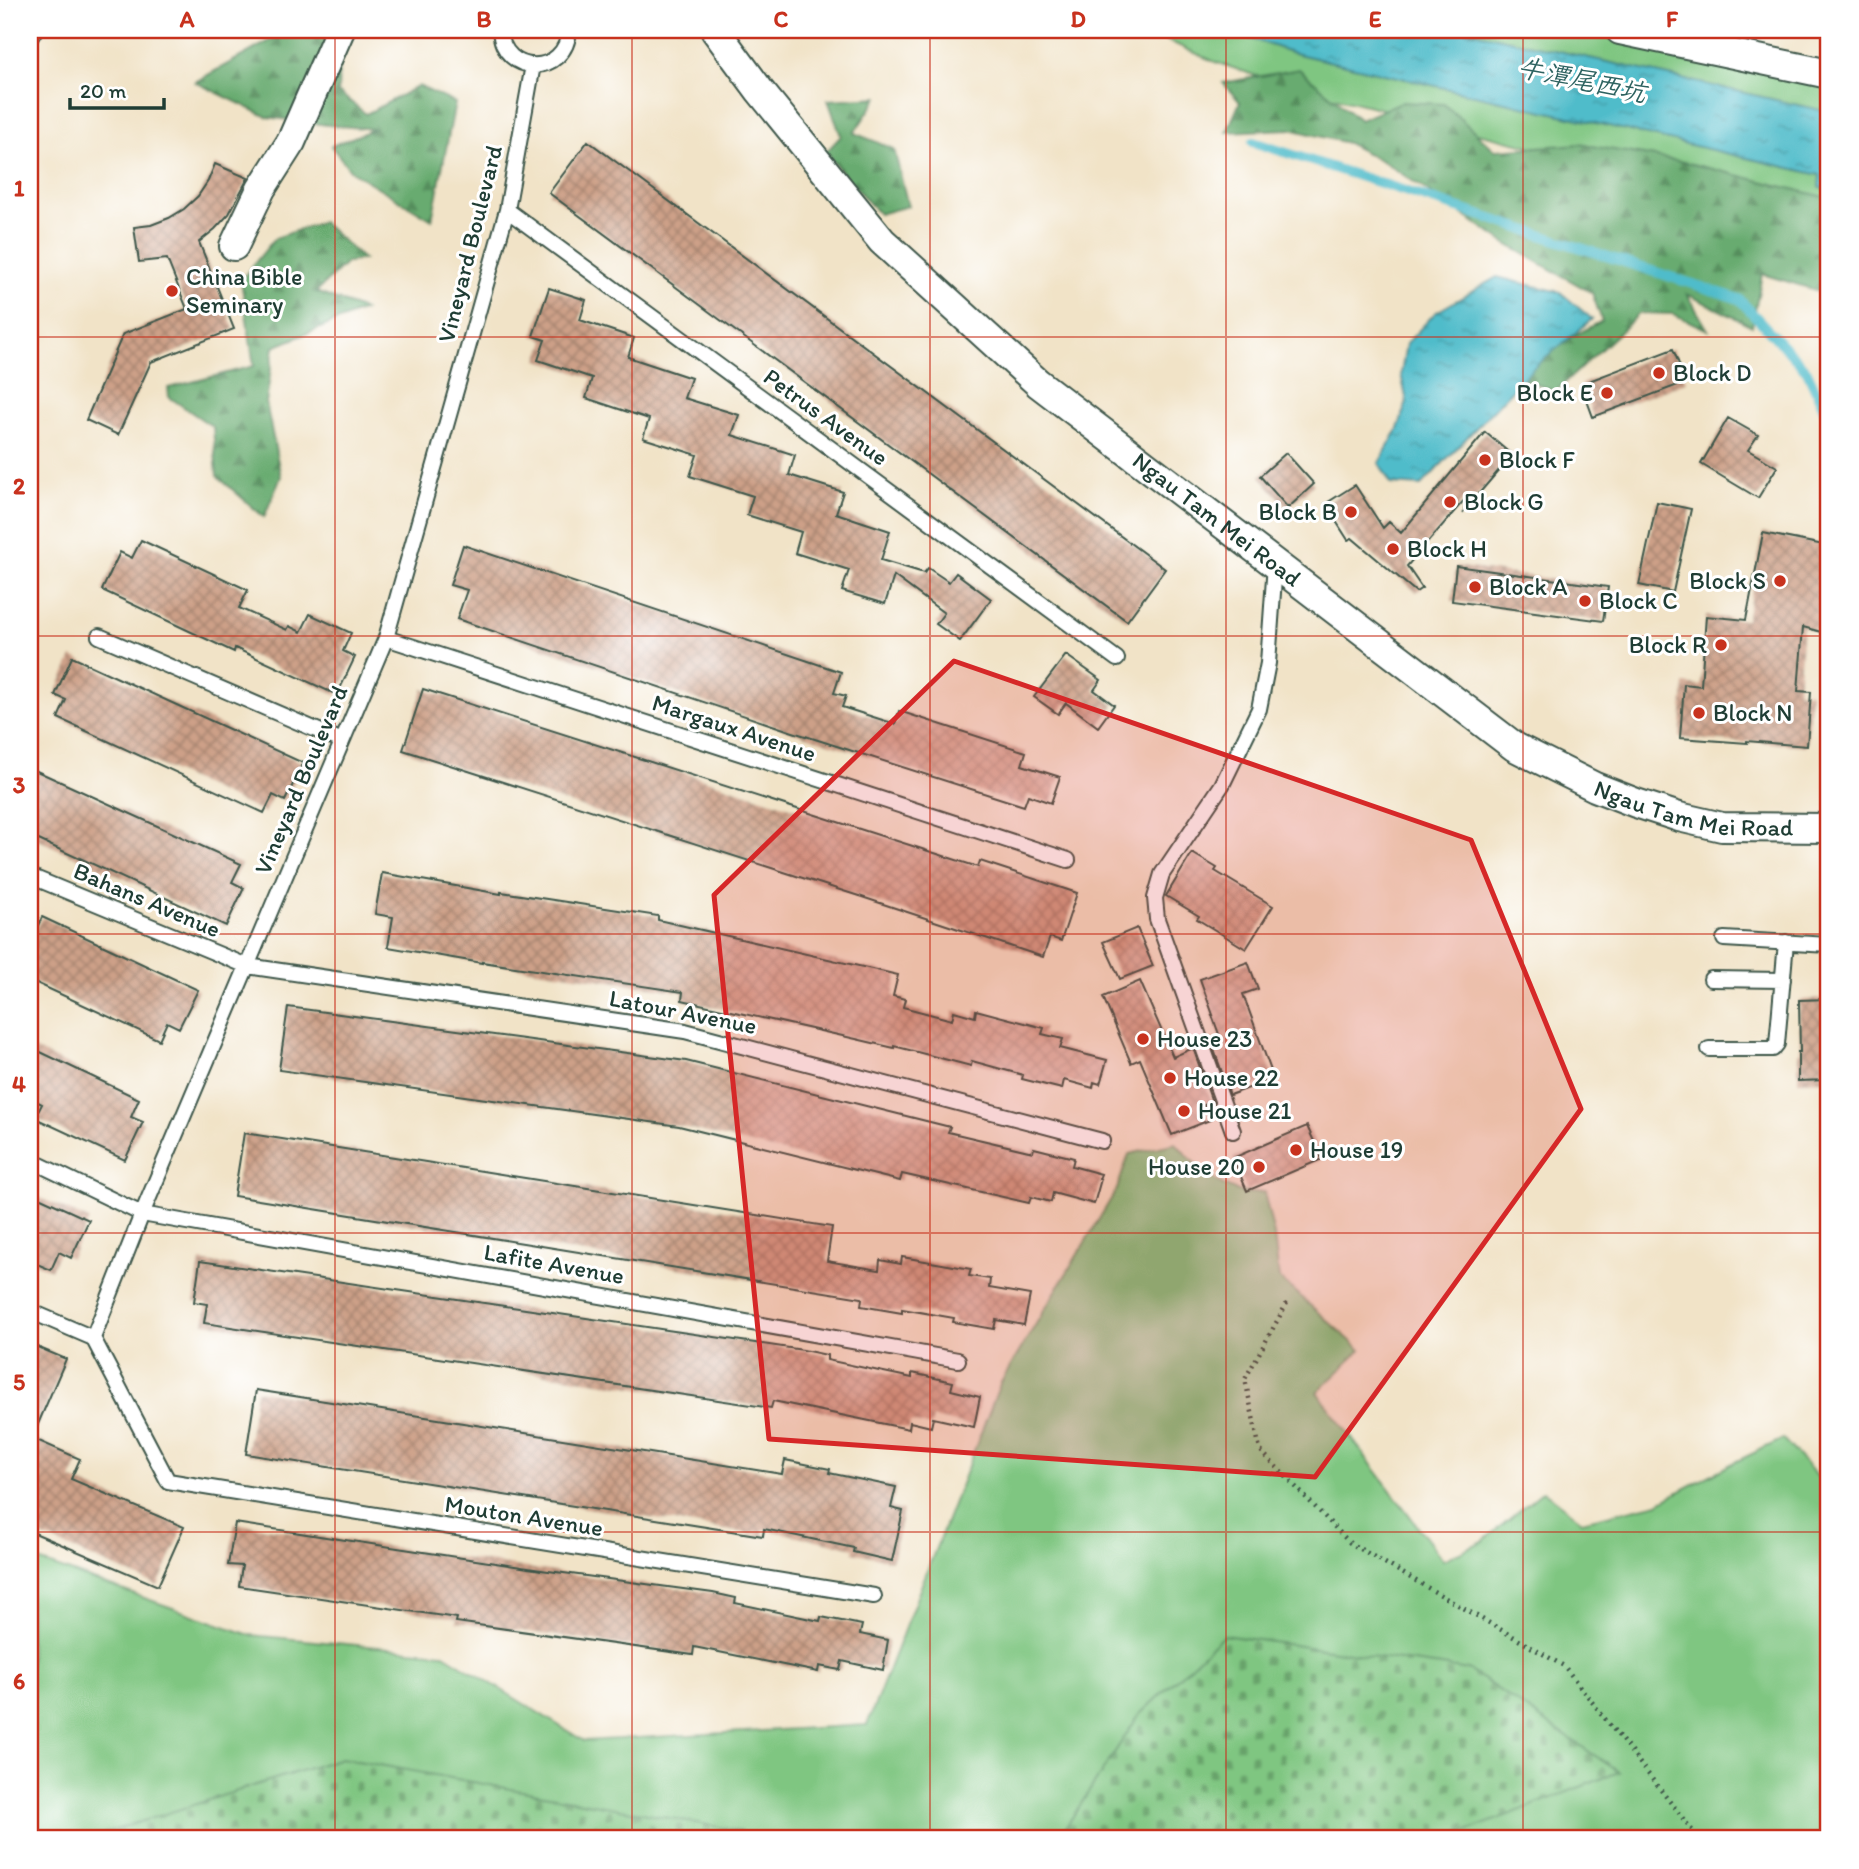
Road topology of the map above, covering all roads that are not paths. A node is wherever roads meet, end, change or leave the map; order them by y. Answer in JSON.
{"nodes":[{"id":1,"x":35,"y":30,"type":"edge"},
{"id":2,"x":341,"y":30,"type":"edge"},
{"id":3,"x":500,"y":30,"type":"edge"},
{"id":4,"x":569,"y":30,"type":"edge"},
{"id":5,"x":715,"y":30,"type":"edge"},
{"id":6,"x":1620,"y":30,"type":"edge"},
{"id":7,"x":30,"y":38,"type":"edge"},
{"id":8,"x":533,"y":65,"type":"junction"},
{"id":9,"x":1829,"y":74,"type":"edge"},
{"id":10,"x":507,"y":211,"type":"junction"},
{"id":11,"x":234,"y":246,"type":"dead end"},
{"id":12,"x":1275,"y":564,"type":"junction"},
{"id":13,"x":99,"y":636,"type":"dead end"},
{"id":14,"x":386,"y":638,"type":"junction"},
{"id":15,"x":1117,"y":659,"type":"dead end"},
{"id":16,"x":342,"y":741,"type":"junction"},
{"id":17,"x":1829,"y":828,"type":"edge"},
{"id":18,"x":1068,"y":860,"type":"dead end"},
{"id":19,"x":30,"y":876,"type":"edge"},
{"id":20,"x":1724,"y":939,"type":"dead end"},
{"id":21,"x":1786,"y":942,"type":"junction"},
{"id":22,"x":1829,"y":944,"type":"edge"},
{"id":23,"x":247,"y":966,"type":"junction"},
{"id":24,"x":1711,"y":979,"type":"dead end"},
{"id":25,"x":1783,"y":980,"type":"junction"},
{"id":26,"x":1709,"y":1049,"type":"dead end"},
{"id":27,"x":1233,"y":1131,"type":"dead end"},
{"id":28,"x":1102,"y":1140,"type":"dead end"},
{"id":29,"x":30,"y":1160,"type":"edge"},
{"id":30,"x":142,"y":1214,"type":"junction"},
{"id":31,"x":30,"y":1311,"type":"edge"},
{"id":32,"x":93,"y":1338,"type":"junction"},
{"id":33,"x":958,"y":1360,"type":"dead end"},
{"id":34,"x":874,"y":1596,"type":"dead end"}],
"edges":[{"from":1,"to":7,"type":"lane"},
{"from":2,"to":11,"type":"street"},
{"from":3,"to":8,"type":"lane"},
{"from":4,"to":8,"type":"lane"},
{"from":5,"to":12,"type":"street","name":"Ngau Tam Mei Road"},
{"from":6,"to":9,"type":"street"},
{"from":8,"to":10,"type":"lane","name":"Vineyard Boulevard"},
{"from":10,"to":14,"type":"lane","name":"Vineyard Boulevard"},
{"from":10,"to":15,"type":"lane","name":"Petrus Avenue"},
{"from":12,"to":17,"type":"street","name":"Ngau Tam Mei Road"},
{"from":12,"to":27,"type":"lane"},
{"from":13,"to":16,"type":"lane"},
{"from":14,"to":16,"type":"lane","name":"Vineyard Boulevard"},
{"from":14,"to":18,"type":"lane","name":"Margaux Avenue"},
{"from":16,"to":23,"type":"lane","name":"Vineyard Boulevard"},
{"from":19,"to":23,"type":"lane","name":"Bahans Avenue"},
{"from":20,"to":21,"type":"lane"},
{"from":21,"to":22,"type":"lane"},
{"from":21,"to":25,"type":"lane"},
{"from":23,"to":28,"type":"lane","name":"Latour Avenue"},
{"from":23,"to":30,"type":"lane","name":"Vineyard Boulevard"},
{"from":24,"to":25,"type":"lane"},
{"from":25,"to":26,"type":"lane"},
{"from":29,"to":30,"type":"lane","name":"Lafite Avenue"},
{"from":30,"to":32,"type":"lane","name":"Vineyard Boulevard"},
{"from":30,"to":33,"type":"lane","name":"Lafite Avenue"},
{"from":31,"to":32,"type":"lane"},
{"from":32,"to":34,"type":"lane","name":"Mouton Avenue"}]}
